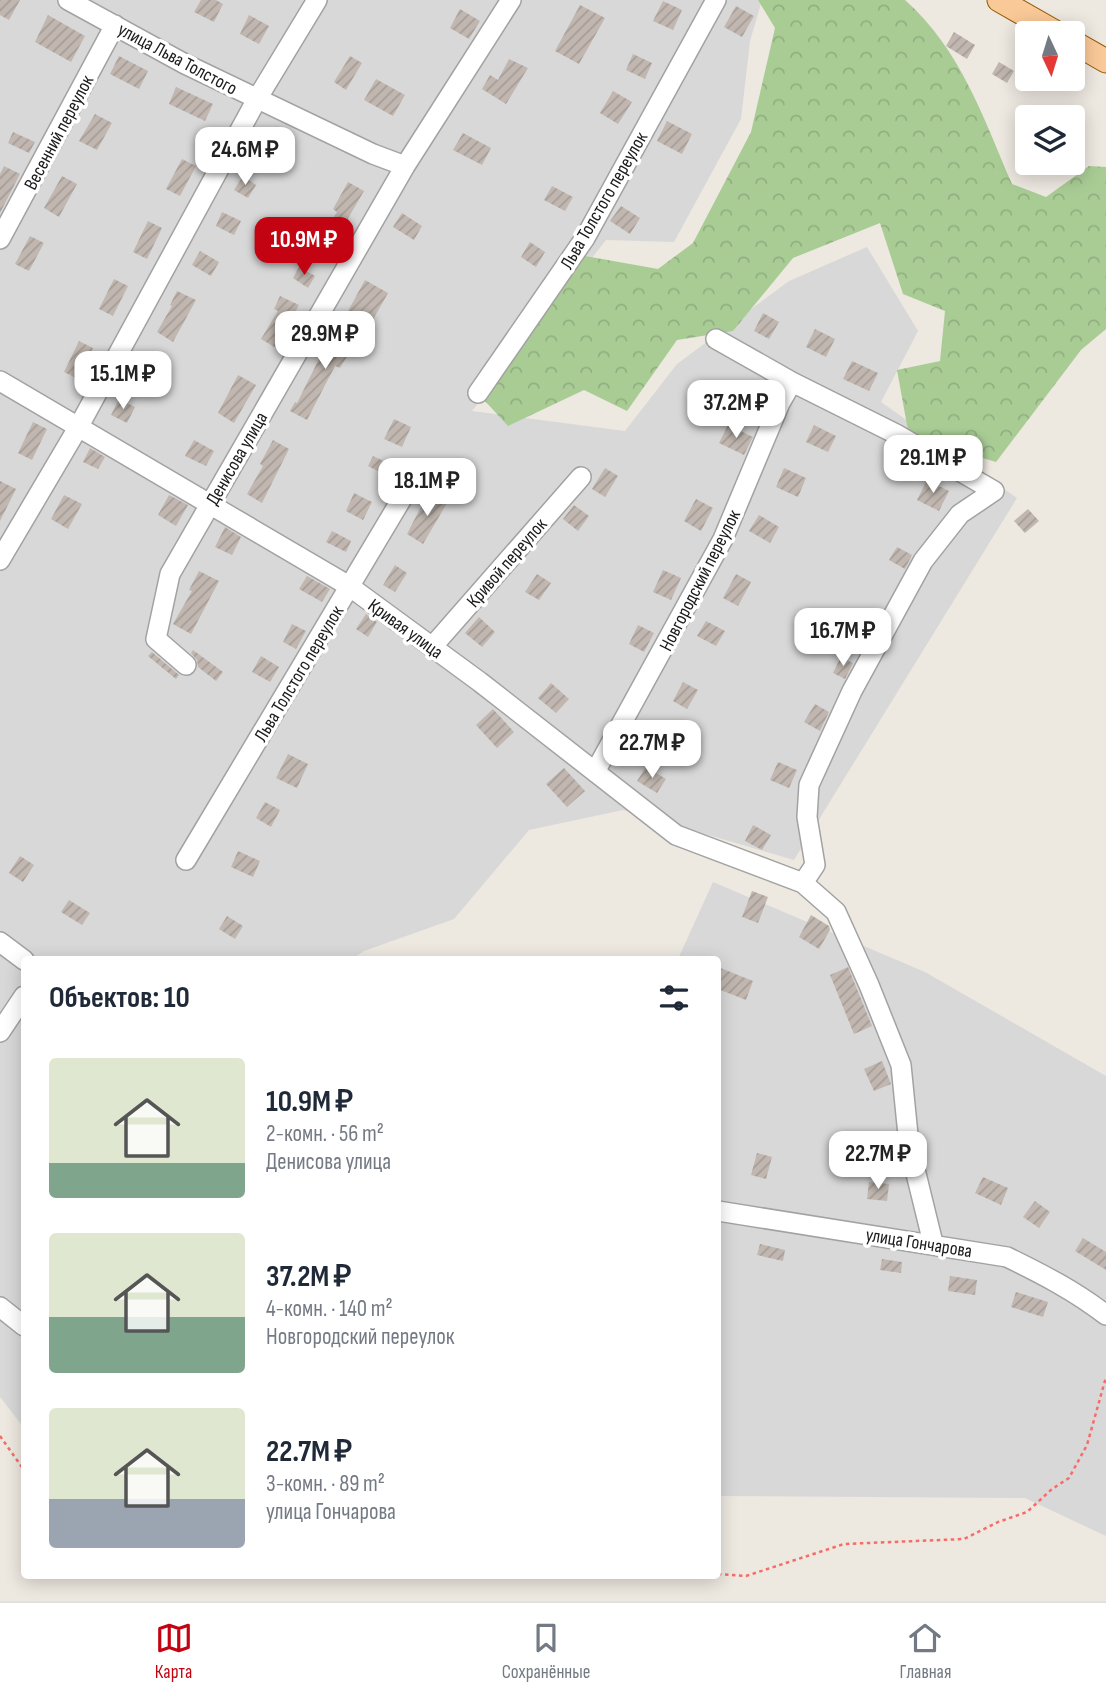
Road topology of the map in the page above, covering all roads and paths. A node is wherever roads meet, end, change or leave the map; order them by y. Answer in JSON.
{"nodes":[{"id":1,"x":68,"y":0,"type":"edge"},
{"id":2,"x":317,"y":0,"type":"edge"},
{"id":3,"x":511,"y":0,"type":"edge"},
{"id":4,"x":716,"y":0,"type":"edge"},
{"id":5,"x":999,"y":0,"type":"edge"},
{"id":6,"x":1036,"y":21,"type":"edge"},
{"id":7,"x":115,"y":25,"type":"junction"},
{"id":8,"x":1085,"y":49,"type":"edge"},
{"id":9,"x":1106,"y":61,"type":"edge"},
{"id":10,"x":257,"y":99,"type":"junction"},
{"id":11,"x":405,"y":166,"type":"junction"},
{"id":12,"x":0,"y":239,"type":"edge"},
{"id":13,"x":716,"y":339,"type":"dead end"},
{"id":14,"x":0,"y":381,"type":"edge"},
{"id":15,"x":792,"y":382,"type":"junction"},
{"id":16,"x":478,"y":393,"type":"dead end"},
{"id":17,"x":79,"y":426,"type":"junction"},
{"id":18,"x":581,"y":477,"type":"dead end"},
{"id":19,"x":410,"y":485,"type":"dead end"},
{"id":20,"x":211,"y":503,"type":"junction"},
{"id":21,"x":0,"y":560,"type":"edge"},
{"id":22,"x":349,"y":586,"type":"junction"},
{"id":23,"x":432,"y":647,"type":"junction"},
{"id":24,"x":186,"y":665,"type":"dead end"},
{"id":25,"x":595,"y":772,"type":"junction"},
{"id":26,"x":186,"y":860,"type":"dead end"},
{"id":27,"x":803,"y":884,"type":"junction"},
{"id":28,"x":0,"y":942,"type":"edge"},
{"id":29,"x":21,"y":958,"type":"edge"},
{"id":30,"x":21,"y":1000,"type":"edge"},
{"id":31,"x":0,"y":1032,"type":"edge"},
{"id":32,"x":721,"y":1211,"type":"edge"},
{"id":33,"x":933,"y":1244,"type":"junction"},
{"id":34,"x":0,"y":1307,"type":"edge"},
{"id":35,"x":1106,"y":1315,"type":"edge"},
{"id":36,"x":21,"y":1324,"type":"edge"},
{"id":37,"x":1106,"y":1377,"type":"edge"},
{"id":38,"x":0,"y":1436,"type":"edge"},
{"id":39,"x":21,"y":1466,"type":"edge"},
{"id":40,"x":721,"y":1574,"type":"edge"}],
"edges":[{"from":1,"to":7,"type":"street","name":"улица Льва Толстого"},
{"from":2,"to":10,"type":"street"},
{"from":3,"to":11,"type":"street","name":"Денисова улица"},
{"from":4,"to":16,"type":"street","name":"Льва Толстого переулок"},
{"from":5,"to":6,"type":"main road"},
{"from":7,"to":10,"type":"street","name":"улица Льва Толстого"},
{"from":7,"to":12,"type":"street","name":"Весенний переулок"},
{"from":8,"to":9,"type":"main road"},
{"from":10,"to":11,"type":"street","name":"улица Льва Толстого"},
{"from":10,"to":17,"type":"street"},
{"from":11,"to":20,"type":"street","name":"Денисова улица"},
{"from":13,"to":15,"type":"street"},
{"from":14,"to":17,"type":"street","name":"Кривая улица"},
{"from":15,"to":25,"type":"street","name":"Новгородский переулок"},
{"from":15,"to":27,"type":"street"},
{"from":17,"to":20,"type":"street","name":"Кривая улица"},
{"from":17,"to":21,"type":"street"},
{"from":18,"to":23,"type":"street","name":"Кривой переулок"},
{"from":19,"to":22,"type":"street","name":"Льва Толстого переулок"},
{"from":20,"to":22,"type":"street","name":"Кривая улица"},
{"from":20,"to":24,"type":"street","name":"Денисова улица"},
{"from":22,"to":23,"type":"street","name":"Кривая улица"},
{"from":22,"to":26,"type":"street","name":"Льва Толстого переулок"},
{"from":23,"to":25,"type":"street","name":"Кривая улица"},
{"from":25,"to":27,"type":"street","name":"Кривая улица"},
{"from":27,"to":33,"type":"street","name":"Кривая улица"},
{"from":28,"to":29,"type":"street"},
{"from":30,"to":31,"type":"street"},
{"from":32,"to":33,"type":"street","name":"улица Гончарова"},
{"from":33,"to":35,"type":"street","name":"улица Гончарова"},
{"from":34,"to":36,"type":"street"},
{"from":37,"to":40,"type":"path"},
{"from":38,"to":39,"type":"path"}]}
